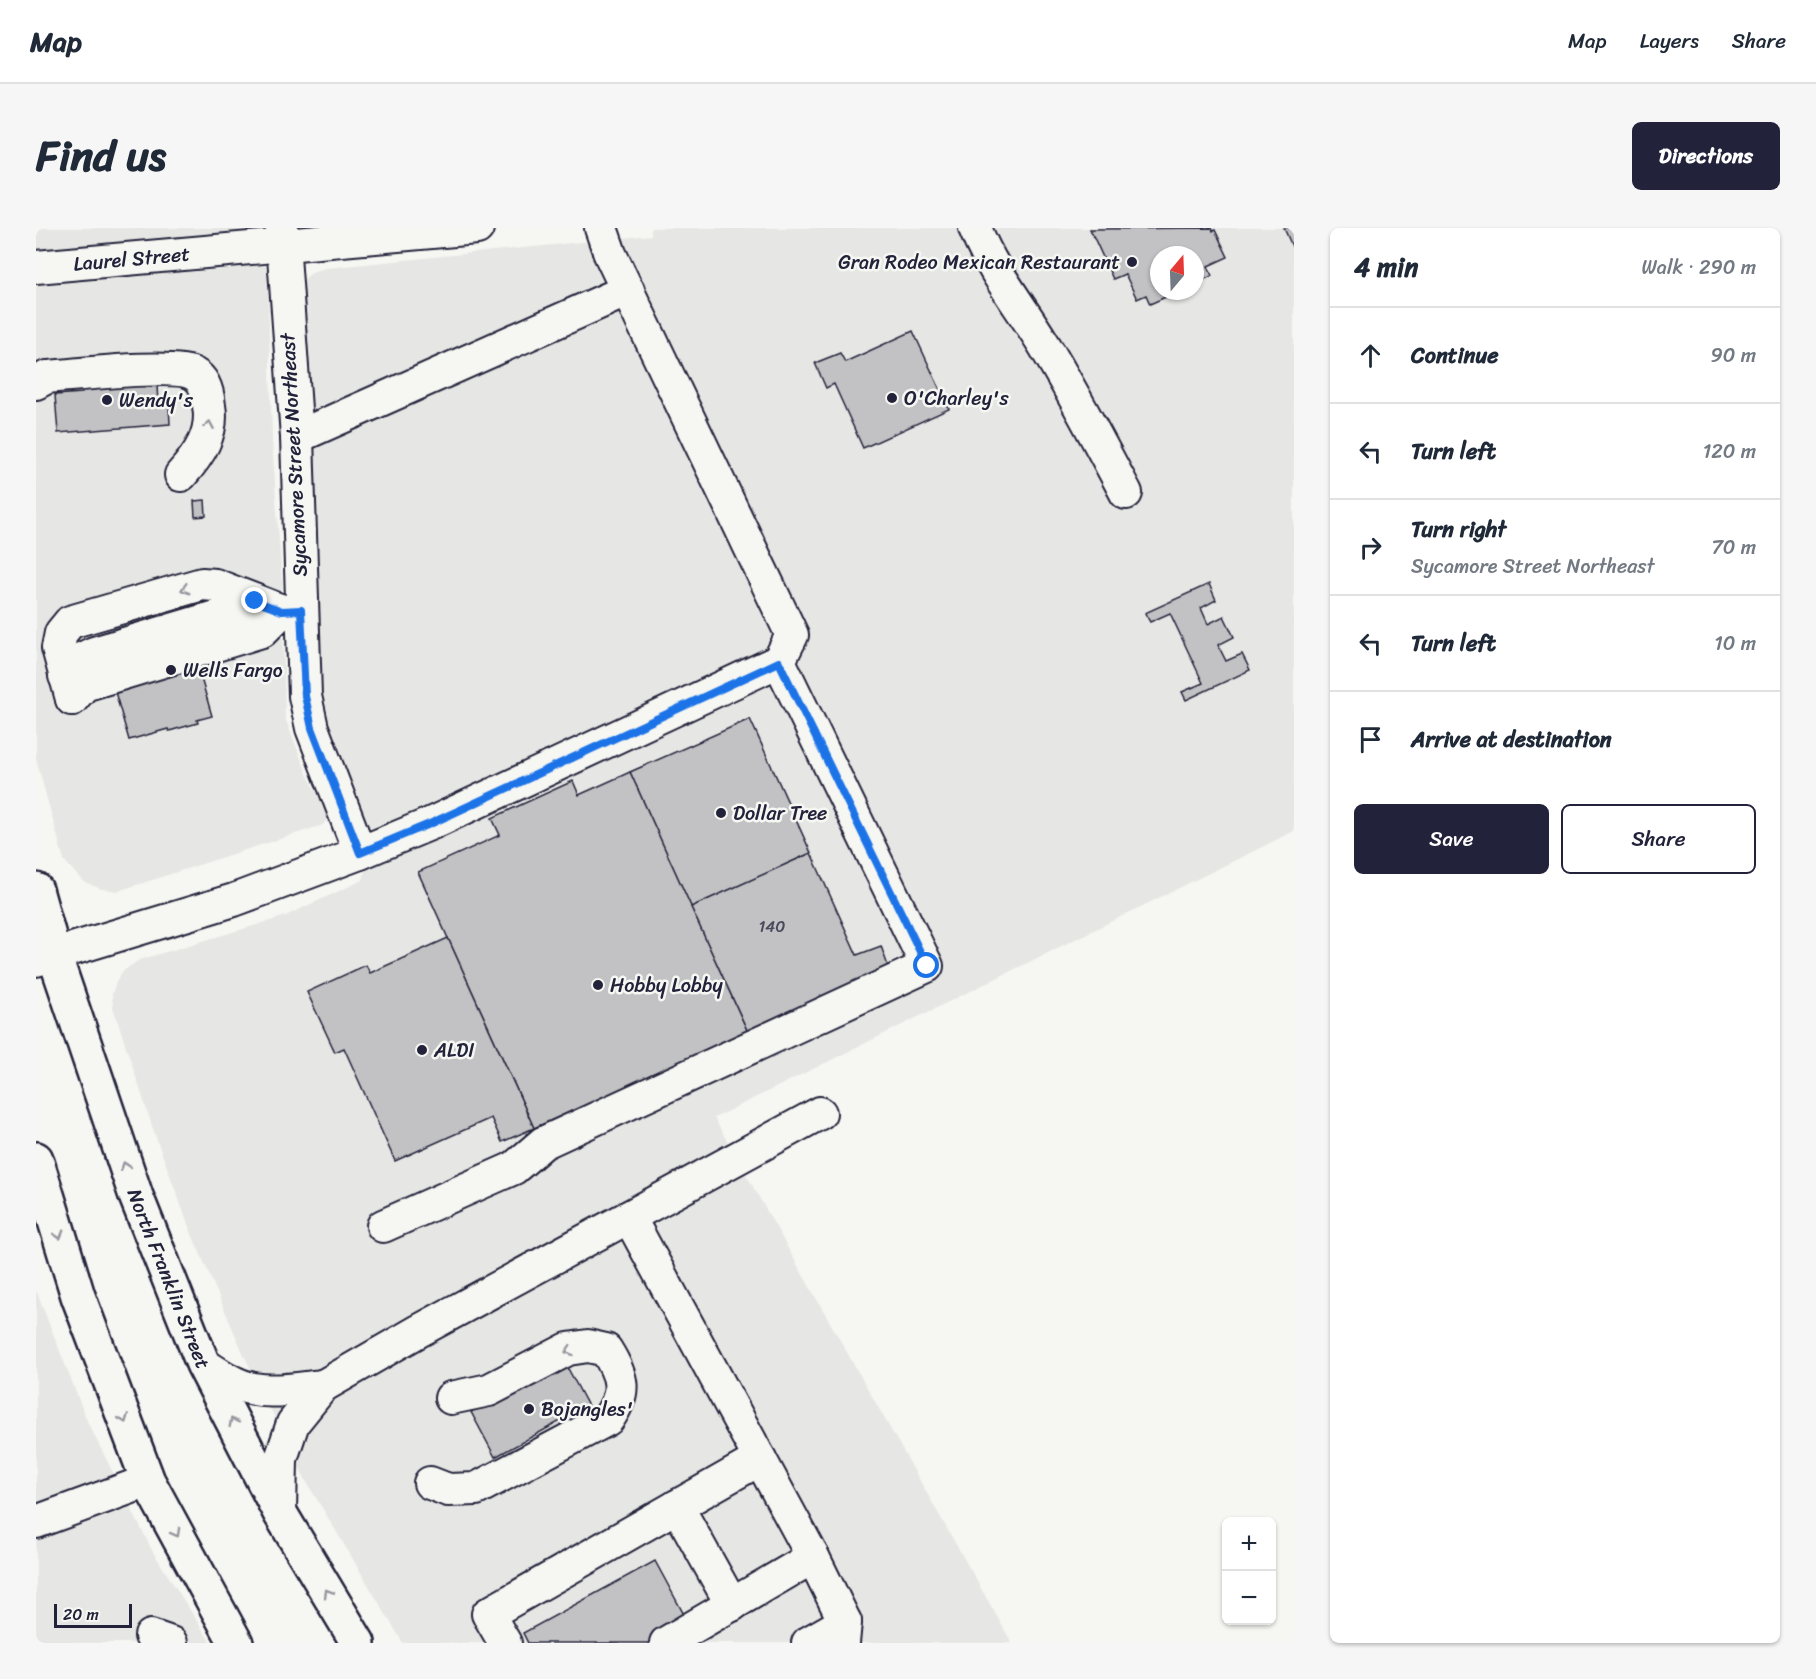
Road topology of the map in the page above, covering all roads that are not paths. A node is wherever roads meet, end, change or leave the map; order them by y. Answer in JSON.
{"nodes":[{"id":1,"x":477,"y":228,"type":"edge"},
{"id":2,"x":601,"y":228,"type":"edge"},
{"id":3,"x":975,"y":228,"type":"edge"},
{"id":4,"x":282,"y":236,"type":"edge"},
{"id":5,"x":36,"y":267,"type":"edge"},
{"id":6,"x":628,"y":290,"type":"junction"},
{"id":7,"x":36,"y":382,"type":"edge"},
{"id":8,"x":297,"y":438,"type":"junction"},
{"id":9,"x":181,"y":475,"type":"dead end"},
{"id":10,"x":1126,"y":493,"type":"dead end"},
{"id":11,"x":269,"y":604,"type":"junction"},
{"id":12,"x":779,"y":662,"type":"junction"},
{"id":13,"x":360,"y":853,"type":"junction"},
{"id":14,"x":36,"y":890,"type":"edge"},
{"id":15,"x":45,"y":957,"type":"edge"},
{"id":16,"x":820,"y":1113,"type":"dead end"},
{"id":17,"x":36,"y":1159,"type":"edge"},
{"id":18,"x":629,"y":1217,"type":"junction"},
{"id":19,"x":383,"y":1226,"type":"dead end"},
{"id":20,"x":203,"y":1364,"type":"junction"},
{"id":21,"x":322,"y":1386,"type":"junction"},
{"id":22,"x":451,"y":1398,"type":"dead end"},
{"id":23,"x":760,"y":1459,"type":"junction"},
{"id":24,"x":148,"y":1482,"type":"junction"},
{"id":25,"x":430,"y":1483,"type":"dead end"},
{"id":26,"x":677,"y":1506,"type":"junction"},
{"id":27,"x":280,"y":1513,"type":"junction"},
{"id":28,"x":36,"y":1522,"type":"edge"},
{"id":29,"x":813,"y":1557,"type":"junction"},
{"id":30,"x":732,"y":1605,"type":"junction"},
{"id":31,"x":844,"y":1632,"type":"edge"},
{"id":32,"x":236,"y":1643,"type":"edge"},
{"id":33,"x":358,"y":1643,"type":"edge"},
{"id":34,"x":505,"y":1643,"type":"edge"},
{"id":35,"x":666,"y":1643,"type":"edge"},
{"id":36,"x":808,"y":1643,"type":"edge"}],
"edges":[{"from":1,"to":4,"type":"street","name":"Laurel Street"},
{"from":2,"to":6,"type":"street"},
{"from":3,"to":10,"type":"street"},
{"from":4,"to":5,"type":"street","name":"Laurel Street"},
{"from":4,"to":8,"type":"street","name":"Sycamore Street Northeast"},
{"from":6,"to":8,"type":"street"},
{"from":6,"to":12,"type":"street"},
{"from":9,"to":7,"type":"street","one_way":true},
{"from":8,"to":11,"type":"street","name":"Sycamore Street Northeast"},
{"from":11,"to":11,"type":"street","one_way":true},
{"from":11,"to":13,"type":"street","name":"Sycamore Street Northeast"},
{"from":12,"to":13,"type":"street"},
{"from":12,"to":19,"type":"street"},
{"from":13,"to":15,"type":"street"},
{"from":14,"to":15,"type":"main road","name":"North Franklin Street"},
{"from":20,"to":15,"type":"main road","name":"North Franklin Street","one_way":true},
{"from":16,"to":18,"type":"street"},
{"from":17,"to":24,"type":"main road","one_way":true},
{"from":18,"to":21,"type":"street"},
{"from":18,"to":23,"type":"street"},
{"from":20,"to":21,"type":"street"},
{"from":27,"to":20,"type":"main road","name":"North Franklin Street","one_way":true},
{"from":21,"to":27,"type":"street"},
{"from":25,"to":22,"type":"street","one_way":true},
{"from":23,"to":26,"type":"street"},
{"from":23,"to":29,"type":"street"},
{"from":24,"to":28,"type":"street"},
{"from":24,"to":32,"type":"main road","one_way":true},
{"from":26,"to":30,"type":"street"},
{"from":26,"to":34,"type":"street"},
{"from":33,"to":27,"type":"main road","name":"North Franklin Street","one_way":true},
{"from":29,"to":30,"type":"street"},
{"from":29,"to":31,"type":"street"},
{"from":30,"to":35,"type":"street"},
{"from":31,"to":36,"type":"street"}]}
